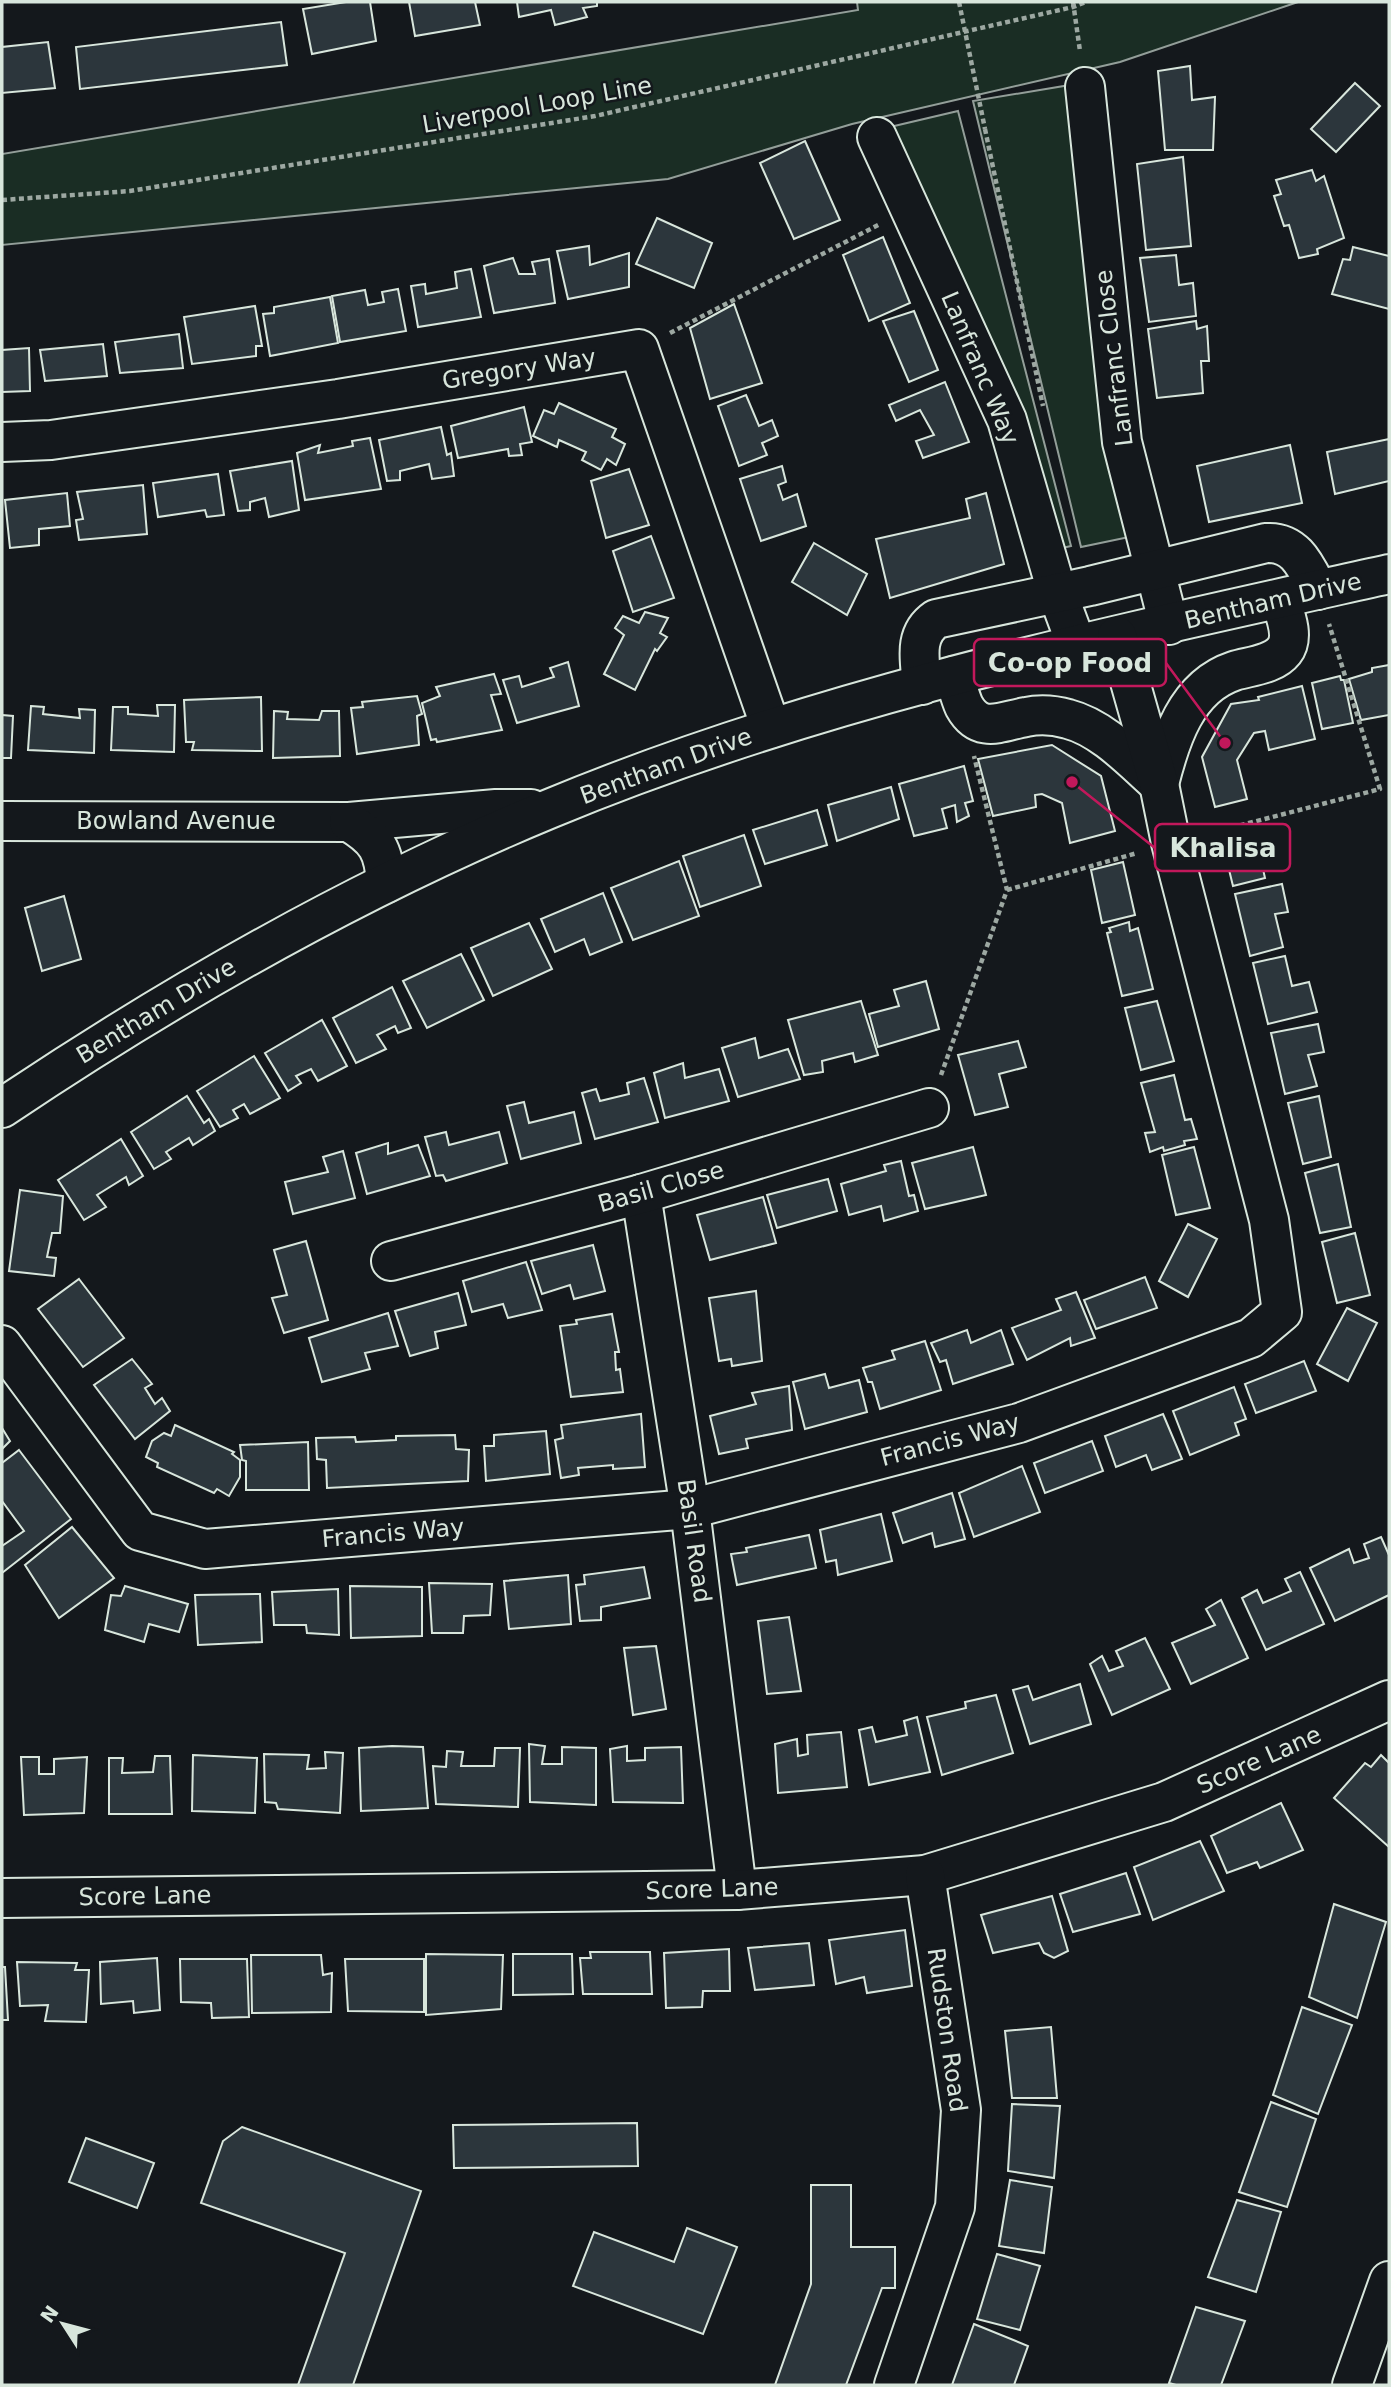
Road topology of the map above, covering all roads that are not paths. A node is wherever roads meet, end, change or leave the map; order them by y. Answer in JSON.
{"nodes":[{"id":1,"x":1085,"y":87,"type":"road end"},
{"id":2,"x":877,"y":137,"type":"dead end"},
{"id":3,"x":2,"y":442,"type":"edge"},
{"id":4,"x":1155,"y":570,"type":"junction"},
{"id":5,"x":1389,"y":574,"type":"edge"},
{"id":6,"x":1318,"y":590,"type":"junction"},
{"id":7,"x":1057,"y":592,"type":"junction"},
{"id":8,"x":1280,"y":599,"type":"junction"},
{"id":9,"x":1168,"y":625,"type":"junction"},
{"id":10,"x":1116,"y":636,"type":"junction"},
{"id":11,"x":1077,"y":646,"type":"junction"},
{"id":12,"x":938,"y":680,"type":"junction"},
{"id":13,"x":771,"y":729,"type":"junction"},
{"id":14,"x":1159,"y":784,"type":"junction"},
{"id":15,"x":550,"y":808,"type":"junction"},
{"id":16,"x":2,"y":821,"type":"edge"},
{"id":17,"x":349,"y":822,"type":"junction"},
{"id":18,"x":386,"y":883,"type":"junction"},
{"id":19,"x":2,"y":1108,"type":"edge"},
{"id":20,"x":929,"y":1108,"type":"road end"},
{"id":21,"x":641,"y":1194,"type":"junction"},
{"id":22,"x":391,"y":1261,"type":"dead end"},
{"id":23,"x":2,"y":1345,"type":"edge"},
{"id":24,"x":690,"y":1509,"type":"junction"},
{"id":25,"x":1389,"y":1700,"type":"edge"},
{"id":26,"x":925,"y":1875,"type":"junction"},
{"id":27,"x":737,"y":1890,"type":"junction"},
{"id":28,"x":2,"y":1898,"type":"edge"},
{"id":29,"x":1389,"y":2281,"type":"edge"},
{"id":30,"x":894,"y":2385,"type":"edge"},
{"id":31,"x":1352,"y":2385,"type":"edge"}],
"edges":[{"from":1,"to":4,"type":"street","name":"Lanfranc Close"},
{"from":2,"to":7,"type":"street","name":"Lanfranc Way"},
{"from":3,"to":13,"type":"street","name":"Gregory Way"},
{"from":4,"to":6,"type":"street"},
{"from":4,"to":7,"type":"street"},
{"from":4,"to":9,"type":"street","name":"Lanfranc Close"},
{"from":5,"to":6,"type":"street","name":"Bentham Drive"},
{"from":6,"to":8,"type":"street","name":"Bentham Drive"},
{"from":7,"to":11,"type":"street","name":"Lanfranc Way"},
{"from":7,"to":12,"type":"street"},
{"from":8,"to":9,"type":"street","name":"Bentham Drive"},
{"from":8,"to":14,"type":"street"},
{"from":9,"to":10,"type":"street","name":"Bentham Drive"},
{"from":10,"to":11,"type":"street","name":"Bentham Drive"},
{"from":10,"to":14,"type":"street","name":"Francis Way"},
{"from":11,"to":12,"type":"street","name":"Bentham Drive"},
{"from":12,"to":13,"type":"street","name":"Bentham Drive"},
{"from":12,"to":14,"type":"street"},
{"from":13,"to":15,"type":"street","name":"Bentham Drive"},
{"from":14,"to":24,"type":"street","name":"Francis Way"},
{"from":15,"to":17,"type":"street","name":"Bowland Avenue"},
{"from":15,"to":18,"type":"street","name":"Bentham Drive"},
{"from":16,"to":17,"type":"street","name":"Bowland Avenue"},
{"from":17,"to":18,"type":"street"},
{"from":18,"to":19,"type":"street","name":"Bentham Drive"},
{"from":20,"to":21,"type":"street","name":"Basil Close"},
{"from":21,"to":22,"type":"street","name":"Basil Close"},
{"from":21,"to":24,"type":"street","name":"Basil Road"},
{"from":23,"to":24,"type":"street","name":"Francis Way"},
{"from":24,"to":27,"type":"street","name":"Basil Road"},
{"from":25,"to":26,"type":"street","name":"Score Lane"},
{"from":26,"to":27,"type":"street","name":"Score Lane"},
{"from":26,"to":30,"type":"street","name":"Rudston Road"},
{"from":27,"to":28,"type":"street","name":"Score Lane"},
{"from":29,"to":31,"type":"street"}]}
